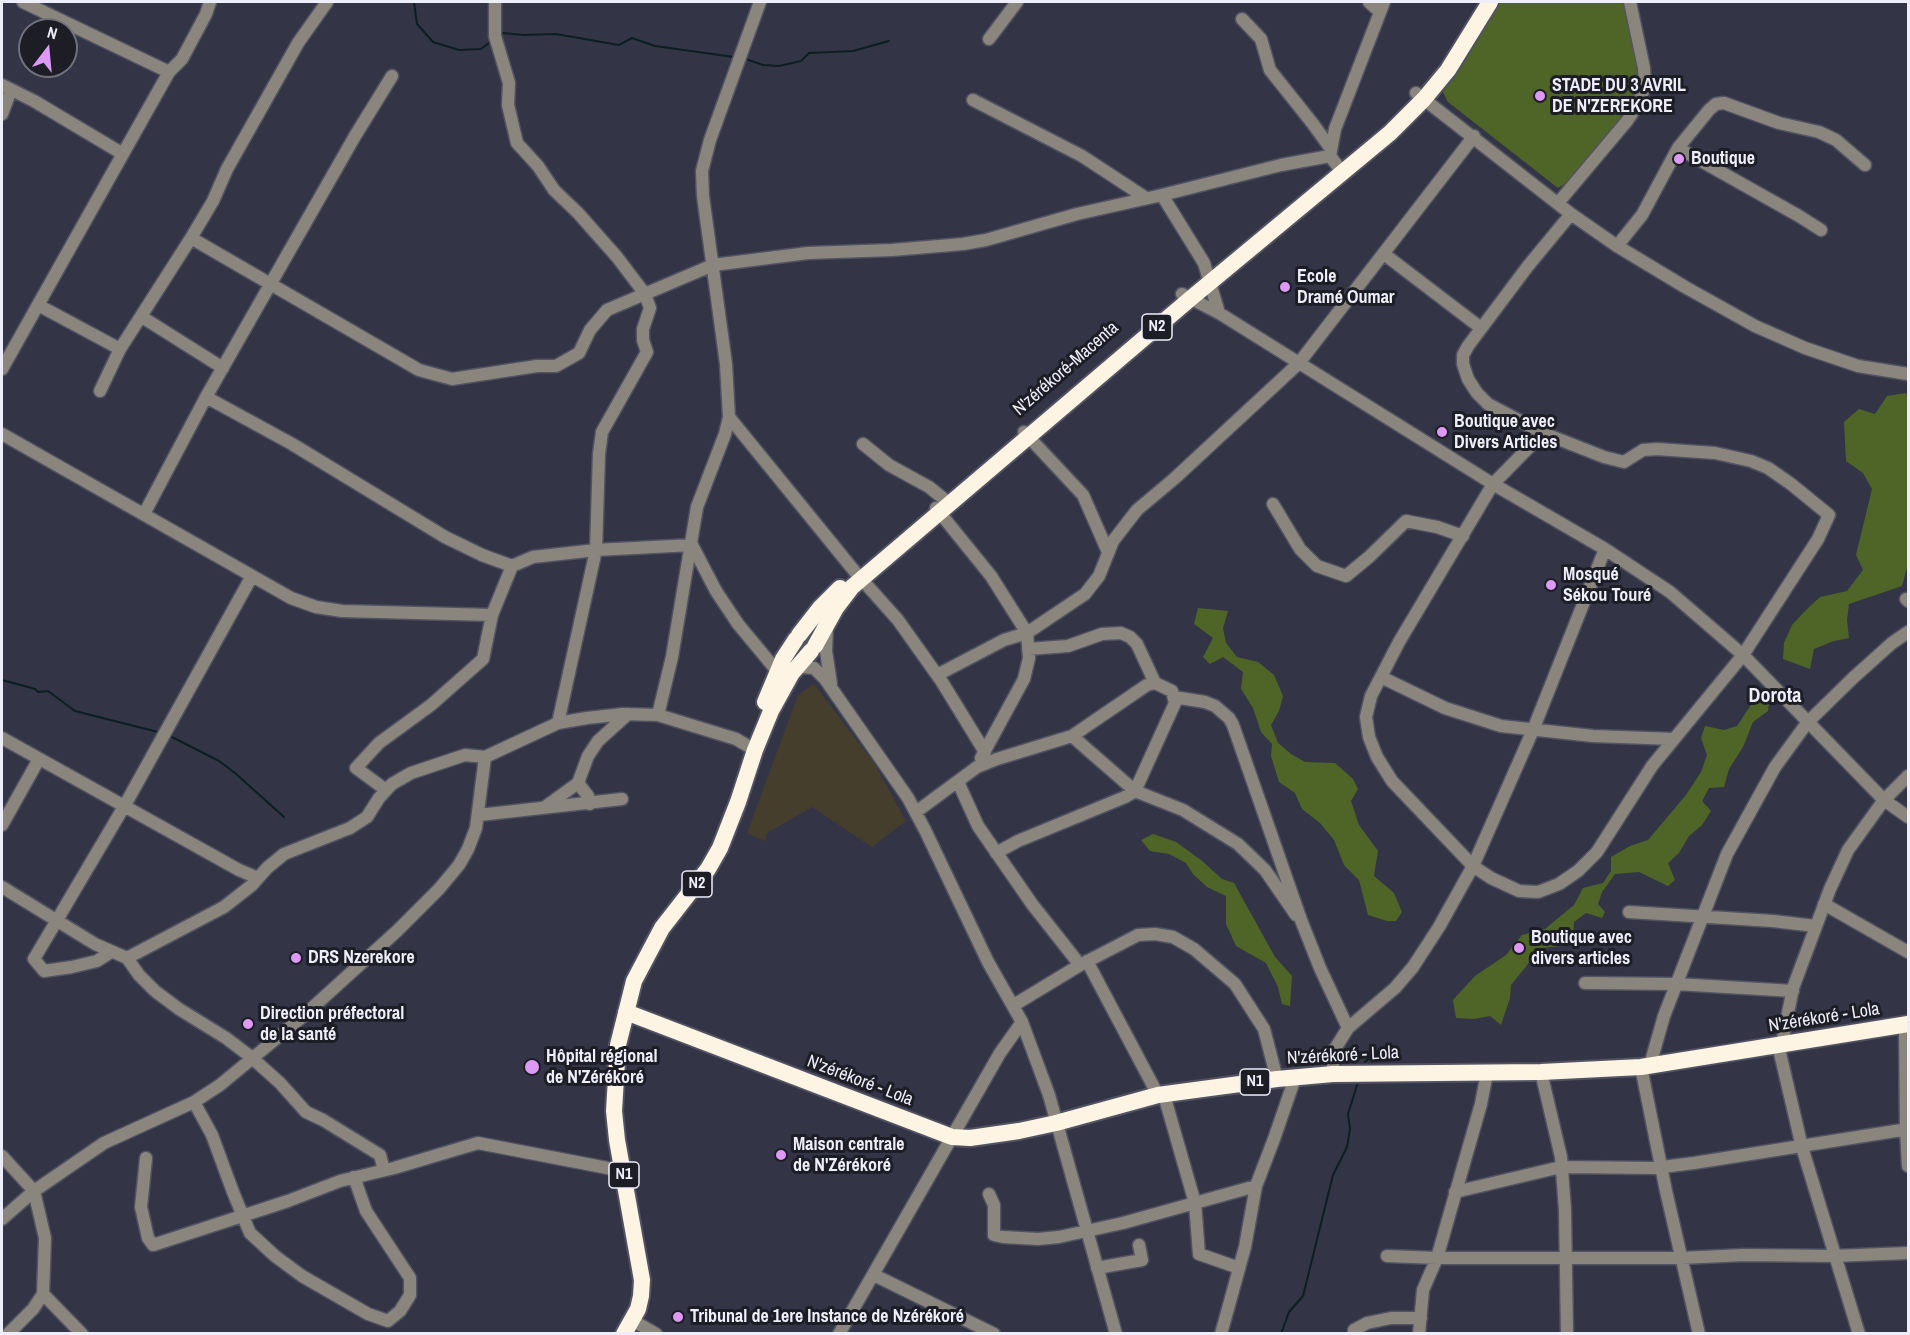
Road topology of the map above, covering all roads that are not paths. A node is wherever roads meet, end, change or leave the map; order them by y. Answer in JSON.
{"nodes":[{"id":1,"x":23,"y":2,"type":"edge"},
{"id":2,"x":210,"y":2,"type":"edge"},
{"id":3,"x":327,"y":2,"type":"edge"},
{"id":4,"x":495,"y":2,"type":"edge"},
{"id":5,"x":760,"y":2,"type":"edge"},
{"id":6,"x":1017,"y":2,"type":"edge"},
{"id":7,"x":1369,"y":2,"type":"edge"},
{"id":8,"x":1479,"y":2,"type":"edge"},
{"id":9,"x":1490,"y":2,"type":"edge"},
{"id":10,"x":1630,"y":2,"type":"edge"},
{"id":11,"x":1382,"y":7,"type":"edge"},
{"id":12,"x":1242,"y":19,"type":"dead end"},
{"id":13,"x":989,"y":39,"type":"dead end"},
{"id":14,"x":169,"y":72,"type":"junction"},
{"id":15,"x":392,"y":76,"type":"dead end"},
{"id":16,"x":6,"y":87,"type":"edge"},
{"id":17,"x":1420,"y":96,"type":"junction"},
{"id":18,"x":973,"y":100,"type":"dead end"},
{"id":19,"x":2,"y":114,"type":"edge"},
{"id":20,"x":1474,"y":136,"type":"junction"},
{"id":21,"x":1678,"y":148,"type":"junction"},
{"id":22,"x":123,"y":154,"type":"junction"},
{"id":23,"x":1335,"y":161,"type":"junction"},
{"id":24,"x":1865,"y":165,"type":"dead end"},
{"id":25,"x":1162,"y":195,"type":"junction"},
{"id":26,"x":1146,"y":198,"type":"junction"},
{"id":27,"x":1558,"y":203,"type":"junction"},
{"id":28,"x":1571,"y":213,"type":"junction"},
{"id":29,"x":1821,"y":230,"type":"dead end"},
{"id":30,"x":191,"y":238,"type":"junction"},
{"id":31,"x":1617,"y":246,"type":"junction"},
{"id":32,"x":1384,"y":254,"type":"junction"},
{"id":33,"x":713,"y":265,"type":"junction"},
{"id":34,"x":1208,"y":279,"type":"junction"},
{"id":35,"x":271,"y":284,"type":"junction"},
{"id":36,"x":645,"y":294,"type":"junction"},
{"id":37,"x":1186,"y":297,"type":"junction"},
{"id":38,"x":38,"y":305,"type":"junction"},
{"id":39,"x":1219,"y":313,"type":"junction"},
{"id":40,"x":142,"y":317,"type":"junction"},
{"id":41,"x":1481,"y":328,"type":"junction"},
{"id":42,"x":120,"y":349,"type":"junction"},
{"id":43,"x":1299,"y":363,"type":"junction"},
{"id":44,"x":223,"y":368,"type":"junction"},
{"id":45,"x":2,"y":369,"type":"edge"},
{"id":46,"x":1908,"y":374,"type":"edge"},
{"id":47,"x":100,"y":391,"type":"dead end"},
{"id":48,"x":206,"y":397,"type":"junction"},
{"id":49,"x":729,"y":417,"type":"junction"},
{"id":50,"x":1543,"y":433,"type":"junction"},
{"id":51,"x":2,"y":434,"type":"edge"},
{"id":52,"x":1026,"y":434,"type":"junction"},
{"id":53,"x":863,"y":444,"type":"dead end"},
{"id":54,"x":1493,"y":484,"type":"junction"},
{"id":55,"x":1273,"y":504,"type":"dead end"},
{"id":56,"x":940,"y":506,"type":"junction"},
{"id":57,"x":144,"y":514,"type":"junction"},
{"id":58,"x":1463,"y":536,"type":"junction"},
{"id":59,"x":692,"y":545,"type":"junction"},
{"id":60,"x":1605,"y":549,"type":"junction"},
{"id":61,"x":596,"y":550,"type":"junction"},
{"id":62,"x":1108,"y":552,"type":"junction"},
{"id":63,"x":512,"y":566,"type":"junction"},
{"id":64,"x":252,"y":576,"type":"junction"},
{"id":65,"x":859,"y":576,"type":"junction"},
{"id":66,"x":492,"y":615,"type":"junction"},
{"id":67,"x":828,"y":621,"type":"junction"},
{"id":68,"x":1908,"y":632,"type":"edge"},
{"id":69,"x":1027,"y":633,"type":"junction"},
{"id":70,"x":798,"y":637,"type":"junction"},
{"id":71,"x":813,"y":648,"type":"junction"},
{"id":72,"x":1028,"y":649,"type":"junction"},
{"id":73,"x":1743,"y":655,"type":"junction"},
{"id":74,"x":785,"y":672,"type":"junction"},
{"id":75,"x":937,"y":675,"type":"junction"},
{"id":76,"x":1381,"y":677,"type":"junction"},
{"id":77,"x":1155,"y":683,"type":"junction"},
{"id":78,"x":832,"y":688,"type":"junction"},
{"id":79,"x":1174,"y":697,"type":"junction"},
{"id":80,"x":628,"y":714,"type":"junction"},
{"id":81,"x":658,"y":715,"type":"junction"},
{"id":82,"x":558,"y":723,"type":"junction"},
{"id":83,"x":1807,"y":723,"type":"junction"},
{"id":84,"x":1533,"y":730,"type":"junction"},
{"id":85,"x":1072,"y":736,"type":"junction"},
{"id":86,"x":2,"y":738,"type":"edge"},
{"id":87,"x":1674,"y":739,"type":"junction"},
{"id":88,"x":755,"y":750,"type":"junction"},
{"id":89,"x":985,"y":752,"type":"junction"},
{"id":90,"x":485,"y":757,"type":"junction"},
{"id":91,"x":39,"y":759,"type":"junction"},
{"id":92,"x":977,"y":767,"type":"junction"},
{"id":93,"x":1908,"y":776,"type":"edge"},
{"id":94,"x":958,"y":782,"type":"junction"},
{"id":95,"x":578,"y":783,"type":"junction"},
{"id":96,"x":386,"y":790,"type":"junction"},
{"id":97,"x":1135,"y":791,"type":"junction"},
{"id":98,"x":622,"y":799,"type":"dead end"},
{"id":99,"x":1884,"y":800,"type":"junction"},
{"id":100,"x":590,"y":804,"type":"junction"},
{"id":101,"x":125,"y":805,"type":"junction"},
{"id":102,"x":543,"y":808,"type":"junction"},
{"id":103,"x":916,"y":812,"type":"junction"},
{"id":104,"x":479,"y":815,"type":"junction"},
{"id":105,"x":1908,"y":817,"type":"edge"},
{"id":106,"x":2,"y":825,"type":"edge"},
{"id":107,"x":996,"y":853,"type":"junction"},
{"id":108,"x":1473,"y":866,"type":"junction"},
{"id":109,"x":258,"y":878,"type":"junction"},
{"id":110,"x":2,"y":887,"type":"edge"},
{"id":111,"x":1824,"y":904,"type":"junction"},
{"id":112,"x":1629,"y":912,"type":"dead end"},
{"id":113,"x":1702,"y":917,"type":"junction"},
{"id":114,"x":58,"y":920,"type":"junction"},
{"id":115,"x":1301,"y":920,"type":"junction"},
{"id":116,"x":1815,"y":926,"type":"junction"},
{"id":117,"x":111,"y":952,"type":"junction"},
{"id":118,"x":1908,"y":952,"type":"edge"},
{"id":119,"x":127,"y":958,"type":"junction"},
{"id":120,"x":1084,"y":963,"type":"junction"},
{"id":121,"x":1586,"y":983,"type":"dead end"},
{"id":122,"x":1676,"y":984,"type":"junction"},
{"id":123,"x":1793,"y":991,"type":"junction"},
{"id":124,"x":1014,"y":1005,"type":"junction"},
{"id":125,"x":626,"y":1012,"type":"junction"},
{"id":126,"x":1023,"y":1022,"type":"junction"},
{"id":127,"x":1907,"y":1024,"type":"edge"},
{"id":128,"x":1348,"y":1028,"type":"junction"},
{"id":129,"x":1782,"y":1045,"type":"junction"},
{"id":130,"x":251,"y":1057,"type":"junction"},
{"id":131,"x":1646,"y":1066,"type":"junction"},
{"id":132,"x":1541,"y":1072,"type":"junction"},
{"id":133,"x":1333,"y":1074,"type":"junction"},
{"id":134,"x":1487,"y":1074,"type":"junction"},
{"id":135,"x":1295,"y":1078,"type":"junction"},
{"id":136,"x":1277,"y":1079,"type":"junction"},
{"id":137,"x":1161,"y":1095,"type":"junction"},
{"id":138,"x":194,"y":1102,"type":"junction"},
{"id":139,"x":1056,"y":1123,"type":"junction"},
{"id":140,"x":1907,"y":1130,"type":"edge"},
{"id":141,"x":952,"y":1137,"type":"junction"},
{"id":142,"x":1802,"y":1147,"type":"junction"},
{"id":143,"x":2,"y":1156,"type":"edge"},
{"id":144,"x":146,"y":1158,"type":"dead end"},
{"id":145,"x":1908,"y":1166,"type":"edge"},
{"id":146,"x":1562,"y":1167,"type":"junction"},
{"id":147,"x":1662,"y":1167,"type":"junction"},
{"id":148,"x":384,"y":1170,"type":"junction"},
{"id":149,"x":623,"y":1171,"type":"junction"},
{"id":150,"x":354,"y":1177,"type":"junction"},
{"id":151,"x":1256,"y":1186,"type":"junction"},
{"id":152,"x":34,"y":1191,"type":"junction"},
{"id":153,"x":1455,"y":1192,"type":"junction"},
{"id":154,"x":989,"y":1194,"type":"dead end"},
{"id":155,"x":1195,"y":1203,"type":"junction"},
{"id":156,"x":242,"y":1215,"type":"junction"},
{"id":157,"x":2,"y":1219,"type":"edge"},
{"id":158,"x":1086,"y":1231,"type":"junction"},
{"id":159,"x":1139,"y":1245,"type":"dead end"},
{"id":160,"x":1908,"y":1253,"type":"edge"},
{"id":161,"x":1387,"y":1256,"type":"dead end"},
{"id":162,"x":1834,"y":1256,"type":"junction"},
{"id":163,"x":1566,"y":1257,"type":"junction"},
{"id":164,"x":1437,"y":1258,"type":"junction"},
{"id":165,"x":1681,"y":1258,"type":"junction"},
{"id":166,"x":1239,"y":1268,"type":"junction"},
{"id":167,"x":1097,"y":1269,"type":"junction"},
{"id":168,"x":874,"y":1275,"type":"junction"},
{"id":169,"x":43,"y":1294,"type":"junction"},
{"id":170,"x":1420,"y":1318,"type":"junction"},
{"id":171,"x":628,"y":1327,"type":"edge"},
{"id":172,"x":1354,"y":1330,"type":"dead end"},
{"id":173,"x":8,"y":1334,"type":"edge"},
{"id":174,"x":82,"y":1334,"type":"edge"},
{"id":175,"x":656,"y":1334,"type":"edge"},
{"id":176,"x":839,"y":1334,"type":"edge"},
{"id":177,"x":994,"y":1334,"type":"edge"},
{"id":178,"x":1116,"y":1334,"type":"edge"},
{"id":179,"x":1221,"y":1334,"type":"edge"},
{"id":180,"x":1419,"y":1334,"type":"edge"},
{"id":181,"x":1567,"y":1334,"type":"edge"},
{"id":182,"x":1699,"y":1334,"type":"edge"},
{"id":183,"x":1859,"y":1334,"type":"edge"}],
"edges":[{"from":1,"to":14,"type":"street"},
{"from":2,"to":14,"type":"street"},
{"from":3,"to":30,"type":"street"},
{"from":4,"to":36,"type":"street"},
{"from":5,"to":33,"type":"street"},
{"from":6,"to":13,"type":"street"},
{"from":7,"to":11,"type":"street"},
{"from":8,"to":17,"type":"highway","number":"N2"},
{"from":9,"to":17,"type":"highway","number":"N2"},
{"from":10,"to":27,"type":"street"},
{"from":11,"to":23,"type":"street"},
{"from":12,"to":23,"type":"street"},
{"from":14,"to":22,"type":"street"},
{"from":15,"to":35,"type":"street"},
{"from":16,"to":19,"type":"street"},
{"from":16,"to":22,"type":"street"},
{"from":17,"to":20,"type":"street"},
{"from":17,"to":23,"type":"highway","number":"N2"},
{"from":18,"to":26,"type":"street"},
{"from":20,"to":27,"type":"street"},
{"from":20,"to":32,"type":"street"},
{"from":21,"to":24,"type":"street"},
{"from":21,"to":29,"type":"street"},
{"from":21,"to":31,"type":"street"},
{"from":22,"to":38,"type":"street"},
{"from":23,"to":25,"type":"street"},
{"from":23,"to":34,"type":"highway","number":"N2"},
{"from":25,"to":26,"type":"street"},
{"from":25,"to":34,"type":"street"},
{"from":26,"to":33,"type":"street"},
{"from":27,"to":28,"type":"street"},
{"from":28,"to":31,"type":"street"},
{"from":28,"to":41,"type":"street"},
{"from":30,"to":35,"type":"street"},
{"from":30,"to":40,"type":"street"},
{"from":31,"to":46,"type":"street"},
{"from":32,"to":41,"type":"street"},
{"from":32,"to":43,"type":"street"},
{"from":33,"to":36,"type":"street"},
{"from":33,"to":49,"type":"street"},
{"from":34,"to":37,"type":"highway","number":"N2"},
{"from":34,"to":39,"type":"street"},
{"from":35,"to":36,"type":"street"},
{"from":35,"to":44,"type":"street"},
{"from":36,"to":61,"type":"street"},
{"from":37,"to":39,"type":"street"},
{"from":37,"to":52,"type":"highway","number":"N2"},
{"from":38,"to":42,"type":"street"},
{"from":38,"to":45,"type":"street"},
{"from":39,"to":43,"type":"street"},
{"from":40,"to":42,"type":"street"},
{"from":40,"to":44,"type":"street"},
{"from":41,"to":50,"type":"street"},
{"from":42,"to":47,"type":"street"},
{"from":43,"to":54,"type":"street"},
{"from":43,"to":62,"type":"street"},
{"from":44,"to":48,"type":"street"},
{"from":48,"to":57,"type":"street"},
{"from":48,"to":63,"type":"street"},
{"from":49,"to":59,"type":"street"},
{"from":49,"to":65,"type":"street"},
{"from":50,"to":54,"type":"street"},
{"from":50,"to":73,"type":"street"},
{"from":51,"to":57,"type":"street"},
{"from":52,"to":56,"type":"highway","number":"N2"},
{"from":52,"to":62,"type":"street"},
{"from":53,"to":56,"type":"street"},
{"from":54,"to":58,"type":"street"},
{"from":54,"to":60,"type":"street"},
{"from":55,"to":58,"type":"street"},
{"from":56,"to":65,"type":"highway","number":"N2"},
{"from":56,"to":69,"type":"street"},
{"from":57,"to":64,"type":"street"},
{"from":58,"to":76,"type":"street"},
{"from":59,"to":61,"type":"street"},
{"from":59,"to":74,"type":"street"},
{"from":59,"to":81,"type":"street"},
{"from":60,"to":73,"type":"street"},
{"from":60,"to":84,"type":"street"},
{"from":61,"to":63,"type":"street"},
{"from":61,"to":82,"type":"street"},
{"from":62,"to":69,"type":"street"},
{"from":63,"to":66,"type":"street"},
{"from":64,"to":66,"type":"street"},
{"from":64,"to":101,"type":"street"},
{"from":65,"to":67,"type":"highway","number":"N2"},
{"from":65,"to":70,"type":"highway","number":"N2"},
{"from":65,"to":75,"type":"street"},
{"from":66,"to":96,"type":"street"},
{"from":67,"to":71,"type":"highway","number":"N2"},
{"from":67,"to":78,"type":"street"},
{"from":68,"to":83,"type":"street"},
{"from":69,"to":72,"type":"street"},
{"from":69,"to":75,"type":"street"},
{"from":70,"to":71,"type":"highway"},
{"from":70,"to":74,"type":"highway","number":"N2"},
{"from":71,"to":74,"type":"highway","number":"N2"},
{"from":72,"to":77,"type":"street"},
{"from":72,"to":89,"type":"street"},
{"from":73,"to":83,"type":"street"},
{"from":73,"to":87,"type":"street"},
{"from":74,"to":78,"type":"street"},
{"from":74,"to":88,"type":"highway","number":"N2"},
{"from":75,"to":89,"type":"street"},
{"from":76,"to":84,"type":"street"},
{"from":76,"to":108,"type":"street"},
{"from":77,"to":79,"type":"street"},
{"from":77,"to":85,"type":"street"},
{"from":78,"to":103,"type":"street"},
{"from":79,"to":97,"type":"street"},
{"from":79,"to":115,"type":"street"},
{"from":80,"to":81,"type":"street"},
{"from":80,"to":82,"type":"street"},
{"from":80,"to":95,"type":"street"},
{"from":81,"to":88,"type":"street"},
{"from":82,"to":90,"type":"street"},
{"from":83,"to":99,"type":"street"},
{"from":83,"to":113,"type":"street"},
{"from":84,"to":87,"type":"street"},
{"from":84,"to":108,"type":"street"},
{"from":85,"to":92,"type":"street"},
{"from":85,"to":97,"type":"street"},
{"from":86,"to":91,"type":"street"},
{"from":87,"to":108,"type":"street"},
{"from":88,"to":125,"type":"highway","number":"N2"},
{"from":89,"to":92,"type":"street"},
{"from":90,"to":96,"type":"street"},
{"from":90,"to":104,"type":"street"},
{"from":91,"to":101,"type":"street"},
{"from":91,"to":106,"type":"street"},
{"from":92,"to":94,"type":"street"},
{"from":93,"to":99,"type":"street"},
{"from":94,"to":103,"type":"street"},
{"from":94,"to":107,"type":"street"},
{"from":95,"to":100,"type":"street"},
{"from":95,"to":102,"type":"street"},
{"from":96,"to":109,"type":"street"},
{"from":97,"to":107,"type":"street"},
{"from":97,"to":115,"type":"street"},
{"from":98,"to":100,"type":"street"},
{"from":99,"to":105,"type":"street"},
{"from":99,"to":111,"type":"street"},
{"from":100,"to":102,"type":"street"},
{"from":101,"to":109,"type":"street"},
{"from":101,"to":114,"type":"street"},
{"from":102,"to":104,"type":"street"},
{"from":103,"to":124,"type":"street"},
{"from":104,"to":130,"type":"street"},
{"from":107,"to":120,"type":"street"},
{"from":108,"to":128,"type":"street"},
{"from":109,"to":119,"type":"street"},
{"from":110,"to":114,"type":"street"},
{"from":111,"to":116,"type":"street"},
{"from":111,"to":118,"type":"street"},
{"from":112,"to":113,"type":"street"},
{"from":113,"to":116,"type":"street"},
{"from":113,"to":122,"type":"street"},
{"from":114,"to":117,"type":"street"},
{"from":114,"to":117,"type":"street"},
{"from":115,"to":128,"type":"street"},
{"from":116,"to":123,"type":"street"},
{"from":117,"to":119,"type":"street"},
{"from":119,"to":130,"type":"street"},
{"from":120,"to":124,"type":"street"},
{"from":120,"to":136,"type":"street"},
{"from":120,"to":137,"type":"street"},
{"from":121,"to":122,"type":"street"},
{"from":122,"to":123,"type":"street"},
{"from":122,"to":131,"type":"street"},
{"from":123,"to":129,"type":"street"},
{"from":124,"to":126,"type":"street"},
{"from":125,"to":141,"type":"highway","name":"N'zérékoré - Lola","number":"N1"},
{"from":125,"to":149,"type":"highway","number":"N1"},
{"from":126,"to":139,"type":"street"},
{"from":126,"to":141,"type":"street"},
{"from":127,"to":129,"type":"highway","name":"N'zérékoré - Lola","number":"N1"},
{"from":127,"to":140,"type":"street"},
{"from":128,"to":133,"type":"street"},
{"from":129,"to":131,"type":"highway","name":"N'zérékoré - Lola","number":"N1"},
{"from":129,"to":142,"type":"street"},
{"from":130,"to":138,"type":"street"},
{"from":130,"to":148,"type":"street"},
{"from":131,"to":132,"type":"highway","name":"N'zérékoré - Lola","number":"N1"},
{"from":131,"to":147,"type":"street"},
{"from":132,"to":134,"type":"highway","name":"N'zérékoré - Lola","number":"N1"},
{"from":132,"to":146,"type":"street"},
{"from":133,"to":134,"type":"highway","name":"N'zérékoré - Lola","number":"N1"},
{"from":133,"to":135,"type":"highway","name":"N'zérékoré - Lola","number":"N1"},
{"from":134,"to":153,"type":"street"},
{"from":135,"to":136,"type":"highway","name":"N'zérékoré - Lola","number":"N1"},
{"from":135,"to":151,"type":"street"},
{"from":136,"to":137,"type":"highway","name":"N'zérékoré - Lola","number":"N1"},
{"from":137,"to":139,"type":"highway","name":"N'zérékoré - Lola","number":"N1"},
{"from":137,"to":155,"type":"street"},
{"from":138,"to":152,"type":"street"},
{"from":138,"to":156,"type":"street"},
{"from":139,"to":141,"type":"highway","name":"N'zérékoré - Lola","number":"N1"},
{"from":139,"to":158,"type":"street"},
{"from":140,"to":142,"type":"street"},
{"from":140,"to":145,"type":"street"},
{"from":141,"to":168,"type":"street"},
{"from":142,"to":147,"type":"street"},
{"from":142,"to":162,"type":"street"},
{"from":143,"to":152,"type":"street"},
{"from":144,"to":156,"type":"street"},
{"from":146,"to":147,"type":"street"},
{"from":146,"to":153,"type":"street"},
{"from":146,"to":163,"type":"street"},
{"from":147,"to":165,"type":"street"},
{"from":148,"to":149,"type":"street"},
{"from":148,"to":150,"type":"street"},
{"from":149,"to":171,"type":"highway","number":"N1"},
{"from":150,"to":156,"type":"street"},
{"from":150,"to":156,"type":"street"},
{"from":151,"to":155,"type":"street"},
{"from":151,"to":166,"type":"street"},
{"from":152,"to":157,"type":"street"},
{"from":152,"to":169,"type":"street"},
{"from":153,"to":164,"type":"street"},
{"from":154,"to":158,"type":"street"},
{"from":155,"to":158,"type":"street"},
{"from":155,"to":166,"type":"street"},
{"from":158,"to":167,"type":"street"},
{"from":159,"to":167,"type":"street"},
{"from":160,"to":162,"type":"street"},
{"from":161,"to":164,"type":"street"},
{"from":162,"to":165,"type":"street"},
{"from":162,"to":183,"type":"street"},
{"from":163,"to":164,"type":"street"},
{"from":163,"to":165,"type":"street"},
{"from":163,"to":181,"type":"street"},
{"from":164,"to":170,"type":"street"},
{"from":165,"to":182,"type":"street"},
{"from":166,"to":179,"type":"street"},
{"from":167,"to":178,"type":"street"},
{"from":168,"to":176,"type":"street"},
{"from":168,"to":177,"type":"street"},
{"from":169,"to":173,"type":"street"},
{"from":169,"to":174,"type":"street"},
{"from":170,"to":172,"type":"street"},
{"from":170,"to":180,"type":"street"},
{"from":171,"to":175,"type":"street"}]}
